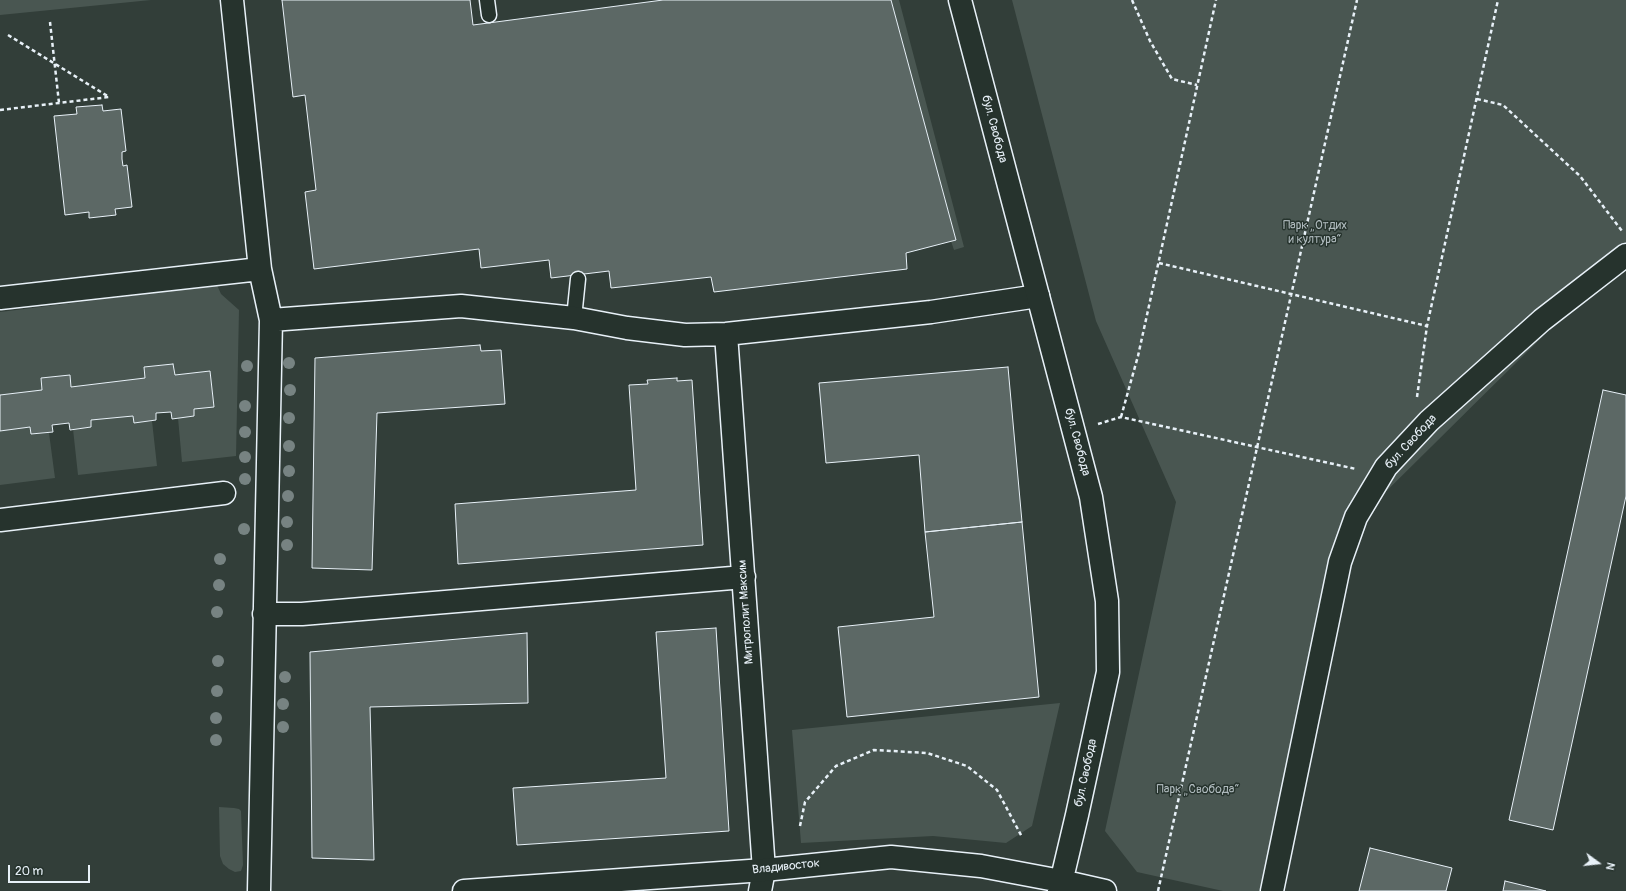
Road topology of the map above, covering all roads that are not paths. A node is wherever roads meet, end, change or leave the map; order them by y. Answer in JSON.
{"nodes":[{"id":1,"x":232,"y":0,"type":"edge"},
{"id":2,"x":487,"y":0,"type":"edge"},
{"id":3,"x":960,"y":0,"type":"edge"},
{"id":4,"x":489,"y":15,"type":"dead end"},
{"id":5,"x":1626,"y":255,"type":"edge"},
{"id":6,"x":260,"y":269,"type":"junction"},
{"id":7,"x":578,"y":279,"type":"dead end"},
{"id":8,"x":1038,"y":296,"type":"junction"},
{"id":9,"x":0,"y":298,"type":"edge"},
{"id":10,"x":574,"y":318,"type":"junction"},
{"id":11,"x":271,"y":320,"type":"junction"},
{"id":12,"x":726,"y":334,"type":"junction"},
{"id":13,"x":224,"y":493,"type":"dead end"},
{"id":14,"x":0,"y":520,"type":"edge"},
{"id":15,"x":744,"y":577,"type":"junction"},
{"id":16,"x":264,"y":614,"type":"junction"},
{"id":17,"x":764,"y":870,"type":"junction"},
{"id":18,"x":1060,"y":886,"type":"edge"},
{"id":19,"x":259,"y":891,"type":"edge"},
{"id":20,"x":464,"y":891,"type":"edge"},
{"id":21,"x":760,"y":891,"type":"edge"},
{"id":22,"x":1105,"y":891,"type":"edge"},
{"id":23,"x":1272,"y":891,"type":"edge"}],
"edges":[{"from":1,"to":6,"type":"street"},
{"from":2,"to":4,"type":"lane"},
{"from":3,"to":8,"type":"street","name":"бул. Свобода"},
{"from":5,"to":23,"type":"street","name":"бул. Свобода"},
{"from":6,"to":9,"type":"street"},
{"from":6,"to":11,"type":"street"},
{"from":7,"to":10,"type":"lane"},
{"from":8,"to":12,"type":"street"},
{"from":8,"to":18,"type":"street","name":"бул. Свобода"},
{"from":10,"to":11,"type":"street"},
{"from":10,"to":12,"type":"street"},
{"from":11,"to":16,"type":"street"},
{"from":12,"to":15,"type":"street","name":"Митрополит Максим"},
{"from":13,"to":14,"type":"street"},
{"from":15,"to":16,"type":"street"},
{"from":15,"to":17,"type":"street","name":"Митрополит Максим"},
{"from":16,"to":19,"type":"street"},
{"from":17,"to":18,"type":"street","name":"Владивосток"},
{"from":17,"to":20,"type":"street","name":"Владивосток"},
{"from":17,"to":21,"type":"street","name":"Митрополит Максим"},
{"from":18,"to":22,"type":"street","name":"Владивосток"}]}
